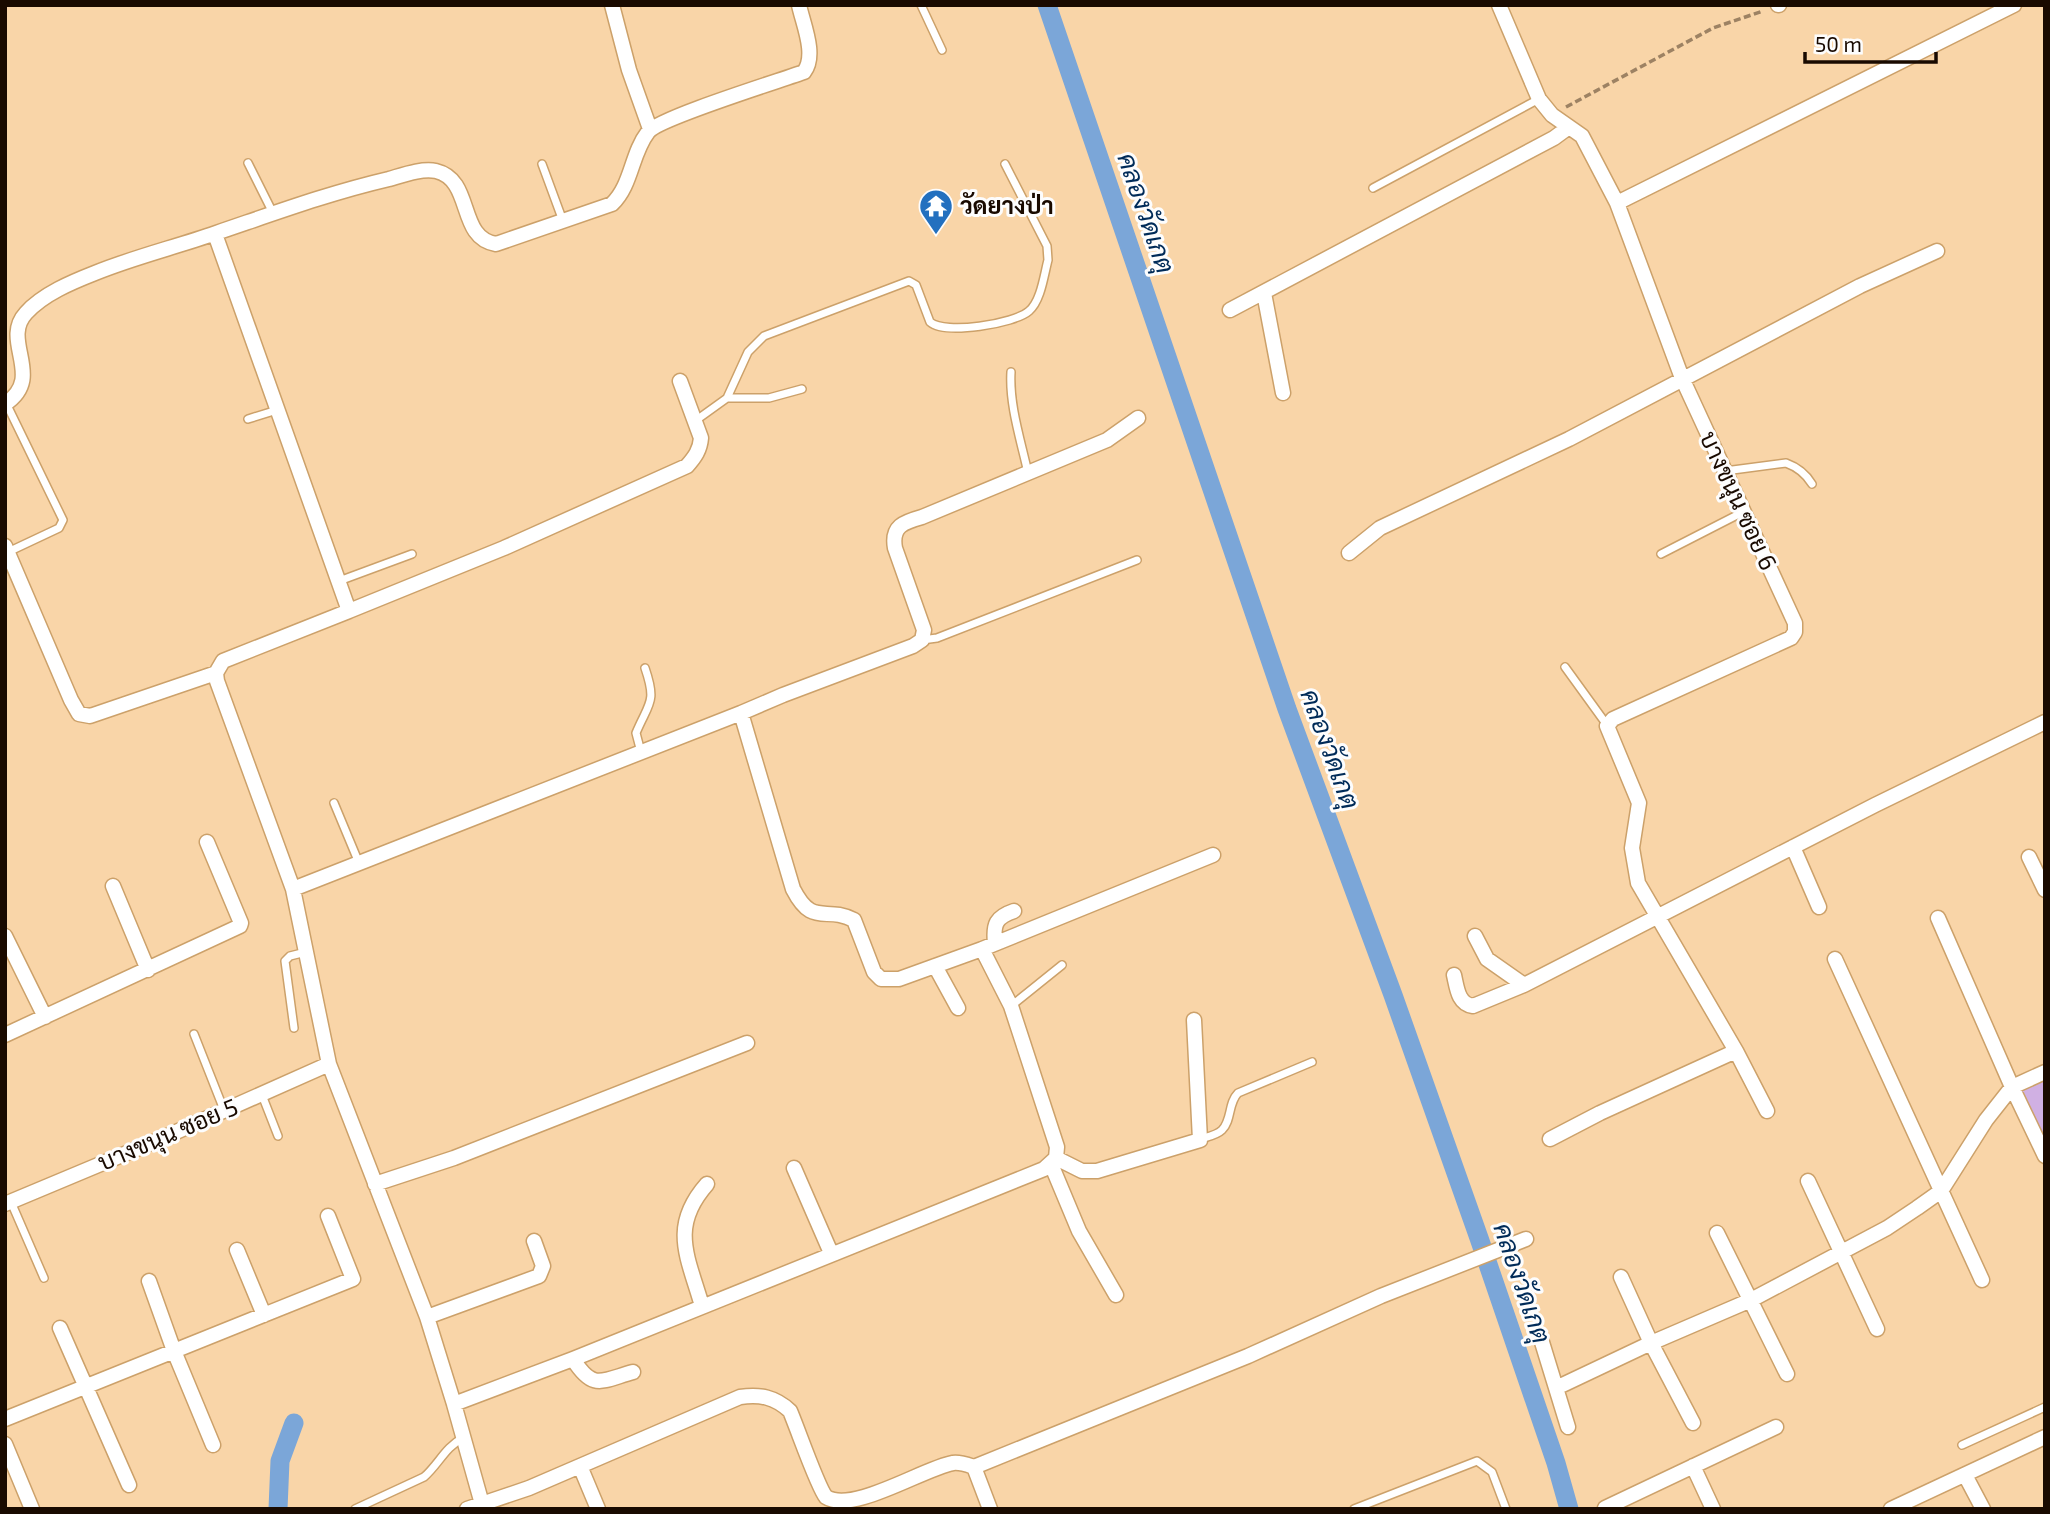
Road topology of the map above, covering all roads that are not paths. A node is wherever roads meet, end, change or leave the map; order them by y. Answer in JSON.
{"nodes":[{"id":1,"x":612,"y":5,"type":"edge"},
{"id":2,"x":799,"y":5,"type":"edge"},
{"id":3,"x":921,"y":5,"type":"edge"},
{"id":4,"x":1499,"y":5,"type":"edge"},
{"id":5,"x":2014,"y":5,"type":"edge"},
{"id":6,"x":942,"y":50,"type":"dead end"},
{"id":7,"x":1539,"y":99,"type":"junction"},
{"id":8,"x":1569,"y":127,"type":"junction"},
{"id":9,"x":650,"y":129,"type":"junction"},
{"id":10,"x":248,"y":163,"type":"dead end"},
{"id":11,"x":541,"y":164,"type":"dead end"},
{"id":12,"x":1005,"y":164,"type":"dead end"},
{"id":13,"x":1373,"y":188,"type":"dead end"},
{"id":14,"x":1617,"y":203,"type":"junction"},
{"id":15,"x":272,"y":213,"type":"junction"},
{"id":16,"x":563,"y":221,"type":"junction"},
{"id":17,"x":215,"y":234,"type":"junction"},
{"id":18,"x":1937,"y":251,"type":"dead end"},
{"id":19,"x":1264,"y":293,"type":"junction"},
{"id":20,"x":1230,"y":310,"type":"dead end"},
{"id":21,"x":1011,"y":372,"type":"dead end"},
{"id":22,"x":680,"y":381,"type":"dead end"},
{"id":23,"x":1683,"y":381,"type":"junction"},
{"id":24,"x":802,"y":390,"type":"dead end"},
{"id":25,"x":1283,"y":393,"type":"dead end"},
{"id":26,"x":727,"y":398,"type":"junction"},
{"id":27,"x":6,"y":404,"type":"edge"},
{"id":28,"x":278,"y":410,"type":"junction"},
{"id":29,"x":1138,"y":418,"type":"dead end"},
{"id":30,"x":248,"y":419,"type":"dead end"},
{"id":31,"x":695,"y":421,"type":"junction"},
{"id":32,"x":1724,"y":471,"type":"junction"},
{"id":33,"x":1028,"y":474,"type":"junction"},
{"id":34,"x":1812,"y":484,"type":"dead end"},
{"id":35,"x":1743,"y":512,"type":"junction"},
{"id":36,"x":7,"y":549,"type":"edge"},
{"id":37,"x":1349,"y":553,"type":"dead end"},
{"id":38,"x":412,"y":554,"type":"dead end"},
{"id":39,"x":1661,"y":554,"type":"dead end"},
{"id":40,"x":1137,"y":560,"type":"dead end"},
{"id":41,"x":12,"y":578,"type":"edge"},
{"id":42,"x":339,"y":582,"type":"junction"},
{"id":43,"x":349,"y":611,"type":"junction"},
{"id":44,"x":922,"y":640,"type":"junction"},
{"id":45,"x":1565,"y":667,"type":"dead end"},
{"id":46,"x":645,"y":668,"type":"dead end"},
{"id":47,"x":216,"y":673,"type":"junction"},
{"id":48,"x":741,"y":713,"type":"junction"},
{"id":49,"x":2045,"y":722,"type":"edge"},
{"id":50,"x":1607,"y":726,"type":"junction"},
{"id":51,"x":642,"y":752,"type":"junction"},
{"id":52,"x":334,"y":803,"type":"dead end"},
{"id":53,"x":207,"y":842,"type":"dead end"},
{"id":54,"x":1793,"y":847,"type":"junction"},
{"id":55,"x":1213,"y":855,"type":"dead end"},
{"id":56,"x":2029,"y":857,"type":"dead end"},
{"id":57,"x":359,"y":863,"type":"junction"},
{"id":58,"x":113,"y":886,"type":"dead end"},
{"id":59,"x":293,"y":889,"type":"junction"},
{"id":60,"x":2045,"y":890,"type":"edge"},
{"id":61,"x":1819,"y":907,"type":"dead end"},
{"id":62,"x":1014,"y":911,"type":"dead end"},
{"id":63,"x":1658,"y":915,"type":"junction"},
{"id":64,"x":1938,"y":918,"type":"dead end"},
{"id":65,"x":5,"y":936,"type":"edge"},
{"id":66,"x":1475,"y":936,"type":"dead end"},
{"id":67,"x":988,"y":946,"type":"junction"},
{"id":68,"x":306,"y":951,"type":"junction"},
{"id":69,"x":1835,"y":959,"type":"dead end"},
{"id":70,"x":1062,"y":965,"type":"dead end"},
{"id":71,"x":935,"y":966,"type":"junction"},
{"id":72,"x":148,"y":970,"type":"junction"},
{"id":73,"x":1454,"y":975,"type":"dead end"},
{"id":74,"x":1524,"y":985,"type":"junction"},
{"id":75,"x":1011,"y":1006,"type":"junction"},
{"id":76,"x":958,"y":1008,"type":"dead end"},
{"id":77,"x":45,"y":1017,"type":"junction"},
{"id":78,"x":1194,"y":1020,"type":"dead end"},
{"id":79,"x":294,"y":1028,"type":"dead end"},
{"id":80,"x":194,"y":1034,"type":"dead end"},
{"id":81,"x":5,"y":1035,"type":"edge"},
{"id":82,"x":747,"y":1043,"type":"dead end"},
{"id":83,"x":1735,"y":1051,"type":"junction"},
{"id":84,"x":1312,"y":1062,"type":"dead end"},
{"id":85,"x":329,"y":1064,"type":"junction"},
{"id":86,"x":2045,"y":1072,"type":"edge"},
{"id":87,"x":2012,"y":1087,"type":"junction"},
{"id":88,"x":261,"y":1094,"type":"junction"},
{"id":89,"x":224,"y":1111,"type":"junction"},
{"id":90,"x":1767,"y":1111,"type":"dead end"},
{"id":91,"x":278,"y":1136,"type":"dead end"},
{"id":92,"x":1550,"y":1139,"type":"dead end"},
{"id":93,"x":1200,"y":1140,"type":"junction"},
{"id":94,"x":2045,"y":1156,"type":"edge"},
{"id":95,"x":1054,"y":1161,"type":"junction"},
{"id":96,"x":794,"y":1168,"type":"dead end"},
{"id":97,"x":1808,"y":1181,"type":"dead end"},
{"id":98,"x":375,"y":1184,"type":"junction"},
{"id":99,"x":707,"y":1184,"type":"dead end"},
{"id":100,"x":1941,"y":1191,"type":"junction"},
{"id":101,"x":8,"y":1203,"type":"edge"},
{"id":102,"x":328,"y":1216,"type":"dead end"},
{"id":103,"x":1717,"y":1233,"type":"dead end"},
{"id":104,"x":1526,"y":1239,"type":"dead end"},
{"id":105,"x":534,"y":1241,"type":"dead end"},
{"id":106,"x":237,"y":1250,"type":"dead end"},
{"id":107,"x":1840,"y":1251,"type":"junction"},
{"id":108,"x":831,"y":1253,"type":"junction"},
{"id":109,"x":1621,"y":1277,"type":"dead end"},
{"id":110,"x":44,"y":1278,"type":"dead end"},
{"id":111,"x":1982,"y":1280,"type":"dead end"},
{"id":112,"x":149,"y":1281,"type":"dead end"},
{"id":113,"x":1116,"y":1295,"type":"dead end"},
{"id":114,"x":1751,"y":1300,"type":"junction"},
{"id":115,"x":702,"y":1306,"type":"junction"},
{"id":116,"x":264,"y":1315,"type":"junction"},
{"id":117,"x":426,"y":1317,"type":"junction"},
{"id":118,"x":60,"y":1328,"type":"dead end"},
{"id":119,"x":1877,"y":1329,"type":"dead end"},
{"id":120,"x":1541,"y":1339,"type":"dead end"},
{"id":121,"x":1651,"y":1343,"type":"junction"},
{"id":122,"x":174,"y":1351,"type":"junction"},
{"id":123,"x":573,"y":1359,"type":"junction"},
{"id":124,"x":633,"y":1371,"type":"dead end"},
{"id":125,"x":1787,"y":1374,"type":"dead end"},
{"id":126,"x":87,"y":1385,"type":"junction"},
{"id":127,"x":1556,"y":1388,"type":"junction"},
{"id":128,"x":454,"y":1404,"type":"junction"},
{"id":129,"x":2045,"y":1407,"type":"edge"},
{"id":130,"x":5,"y":1419,"type":"edge"},
{"id":131,"x":1693,"y":1423,"type":"dead end"},
{"id":132,"x":1568,"y":1427,"type":"dead end"},
{"id":133,"x":1776,"y":1427,"type":"dead end"},
{"id":134,"x":2045,"y":1437,"type":"edge"},
{"id":135,"x":463,"y":1438,"type":"junction"},
{"id":136,"x":5,"y":1444,"type":"edge"},
{"id":137,"x":213,"y":1445,"type":"dead end"},
{"id":138,"x":1962,"y":1445,"type":"dead end"},
{"id":139,"x":580,"y":1466,"type":"junction"},
{"id":140,"x":1693,"y":1466,"type":"junction"},
{"id":141,"x":974,"y":1467,"type":"junction"},
{"id":142,"x":1965,"y":1475,"type":"junction"},
{"id":143,"x":129,"y":1485,"type":"dead end"},
{"id":144,"x":482,"y":1504,"type":"junction"},
{"id":145,"x":1605,"y":1508,"type":"edge"},
{"id":146,"x":32,"y":1509,"type":"edge"},
{"id":147,"x":355,"y":1509,"type":"edge"},
{"id":148,"x":467,"y":1509,"type":"edge"},
{"id":149,"x":598,"y":1509,"type":"edge"},
{"id":150,"x":990,"y":1509,"type":"edge"},
{"id":151,"x":1354,"y":1509,"type":"edge"},
{"id":152,"x":1506,"y":1509,"type":"edge"},
{"id":153,"x":1713,"y":1509,"type":"edge"},
{"id":154,"x":1891,"y":1509,"type":"edge"},
{"id":155,"x":1983,"y":1509,"type":"edge"}],
"edges":[{"from":1,"to":9,"type":"street"},
{"from":2,"to":9,"type":"street"},
{"from":3,"to":6,"type":"lane"},
{"from":4,"to":7,"type":"street","name":"บางขนุน ซอย 6"},
{"from":5,"to":14,"type":"street"},
{"from":7,"to":8,"type":"street","name":"บางขนุน ซอย 6"},
{"from":7,"to":13,"type":"lane"},
{"from":8,"to":14,"type":"street","name":"บางขนุน ซอย 6"},
{"from":8,"to":19,"type":"street"},
{"from":9,"to":16,"type":"street"},
{"from":10,"to":15,"type":"lane"},
{"from":11,"to":16,"type":"lane"},
{"from":12,"to":26,"type":"lane"},
{"from":14,"to":23,"type":"street","name":"บางขนุน ซอย 6"},
{"from":15,"to":16,"type":"street"},
{"from":15,"to":17,"type":"street"},
{"from":17,"to":27,"type":"street"},
{"from":17,"to":28,"type":"street"},
{"from":18,"to":23,"type":"street"},
{"from":19,"to":20,"type":"street"},
{"from":19,"to":25,"type":"street"},
{"from":21,"to":33,"type":"lane"},
{"from":22,"to":31,"type":"street"},
{"from":23,"to":32,"type":"street","name":"บางขนุน ซอย 6"},
{"from":23,"to":37,"type":"street"},
{"from":24,"to":26,"type":"lane"},
{"from":26,"to":31,"type":"lane"},
{"from":27,"to":36,"type":"lane"},
{"from":28,"to":30,"type":"lane"},
{"from":28,"to":42,"type":"street"},
{"from":29,"to":33,"type":"street"},
{"from":31,"to":43,"type":"street"},
{"from":32,"to":34,"type":"lane"},
{"from":32,"to":35,"type":"street","name":"บางขนุน ซอย 6"},
{"from":33,"to":44,"type":"street"},
{"from":35,"to":39,"type":"lane"},
{"from":35,"to":50,"type":"street","name":"บางขนุน ซอย 6"},
{"from":36,"to":41,"type":"street"},
{"from":38,"to":42,"type":"lane"},
{"from":40,"to":44,"type":"lane"},
{"from":41,"to":47,"type":"street"},
{"from":42,"to":43,"type":"street"},
{"from":43,"to":47,"type":"street"},
{"from":44,"to":48,"type":"street"},
{"from":45,"to":50,"type":"lane"},
{"from":46,"to":51,"type":"lane"},
{"from":47,"to":59,"type":"street"},
{"from":48,"to":51,"type":"street"},
{"from":48,"to":71,"type":"street"},
{"from":49,"to":54,"type":"street"},
{"from":50,"to":63,"type":"street"},
{"from":51,"to":57,"type":"street"},
{"from":52,"to":57,"type":"lane"},
{"from":53,"to":72,"type":"street"},
{"from":54,"to":61,"type":"street"},
{"from":54,"to":63,"type":"street"},
{"from":55,"to":67,"type":"street"},
{"from":56,"to":60,"type":"street"},
{"from":57,"to":59,"type":"street"},
{"from":58,"to":72,"type":"street"},
{"from":59,"to":68,"type":"street"},
{"from":62,"to":67,"type":"street"},
{"from":63,"to":74,"type":"street"},
{"from":63,"to":83,"type":"street"},
{"from":64,"to":87,"type":"street"},
{"from":65,"to":77,"type":"street"},
{"from":66,"to":74,"type":"street"},
{"from":67,"to":71,"type":"street"},
{"from":67,"to":75,"type":"street"},
{"from":68,"to":79,"type":"lane"},
{"from":68,"to":85,"type":"street"},
{"from":69,"to":100,"type":"street"},
{"from":70,"to":75,"type":"lane"},
{"from":71,"to":76,"type":"street"},
{"from":72,"to":77,"type":"street"},
{"from":73,"to":74,"type":"street"},
{"from":75,"to":95,"type":"street"},
{"from":77,"to":81,"type":"street"},
{"from":78,"to":93,"type":"street"},
{"from":80,"to":89,"type":"lane"},
{"from":82,"to":98,"type":"street"},
{"from":83,"to":90,"type":"street"},
{"from":83,"to":92,"type":"street"},
{"from":84,"to":93,"type":"lane"},
{"from":85,"to":88,"type":"street","name":"บางขนุน ซอย 5"},
{"from":85,"to":98,"type":"street"},
{"from":86,"to":87,"type":"street"},
{"from":87,"to":94,"type":"street"},
{"from":87,"to":100,"type":"street"},
{"from":88,"to":89,"type":"street","name":"บางขนุน ซอย 5"},
{"from":88,"to":91,"type":"lane"},
{"from":89,"to":101,"type":"street","name":"บางขนุน ซอย 5"},
{"from":93,"to":95,"type":"street"},
{"from":95,"to":108,"type":"street"},
{"from":95,"to":113,"type":"street"},
{"from":96,"to":108,"type":"street"},
{"from":97,"to":107,"type":"street"},
{"from":98,"to":117,"type":"street"},
{"from":99,"to":115,"type":"street"},
{"from":100,"to":107,"type":"street"},
{"from":100,"to":111,"type":"street"},
{"from":101,"to":110,"type":"lane"},
{"from":102,"to":116,"type":"street"},
{"from":103,"to":114,"type":"street"},
{"from":104,"to":141,"type":"street"},
{"from":105,"to":117,"type":"street"},
{"from":106,"to":116,"type":"street"},
{"from":107,"to":114,"type":"street"},
{"from":107,"to":119,"type":"street"},
{"from":108,"to":115,"type":"street"},
{"from":109,"to":121,"type":"street"},
{"from":112,"to":122,"type":"street"},
{"from":114,"to":121,"type":"street"},
{"from":114,"to":125,"type":"street"},
{"from":115,"to":123,"type":"street"},
{"from":116,"to":122,"type":"street"},
{"from":117,"to":128,"type":"street"},
{"from":118,"to":126,"type":"street"},
{"from":120,"to":127,"type":"street"},
{"from":121,"to":127,"type":"street"},
{"from":121,"to":131,"type":"street"},
{"from":122,"to":126,"type":"street"},
{"from":122,"to":137,"type":"street"},
{"from":123,"to":124,"type":"street"},
{"from":123,"to":128,"type":"street"},
{"from":126,"to":130,"type":"street"},
{"from":126,"to":143,"type":"street"},
{"from":127,"to":132,"type":"street"},
{"from":128,"to":135,"type":"street"},
{"from":129,"to":138,"type":"lane"},
{"from":133,"to":140,"type":"street"},
{"from":134,"to":142,"type":"street"},
{"from":135,"to":144,"type":"street"},
{"from":135,"to":147,"type":"lane"},
{"from":136,"to":146,"type":"street"},
{"from":139,"to":141,"type":"street"},
{"from":139,"to":144,"type":"street"},
{"from":139,"to":149,"type":"street"},
{"from":140,"to":145,"type":"street"},
{"from":140,"to":153,"type":"street"},
{"from":141,"to":150,"type":"street"},
{"from":142,"to":154,"type":"street"},
{"from":142,"to":155,"type":"street"},
{"from":144,"to":148,"type":"street"},
{"from":151,"to":152,"type":"lane"}]}
